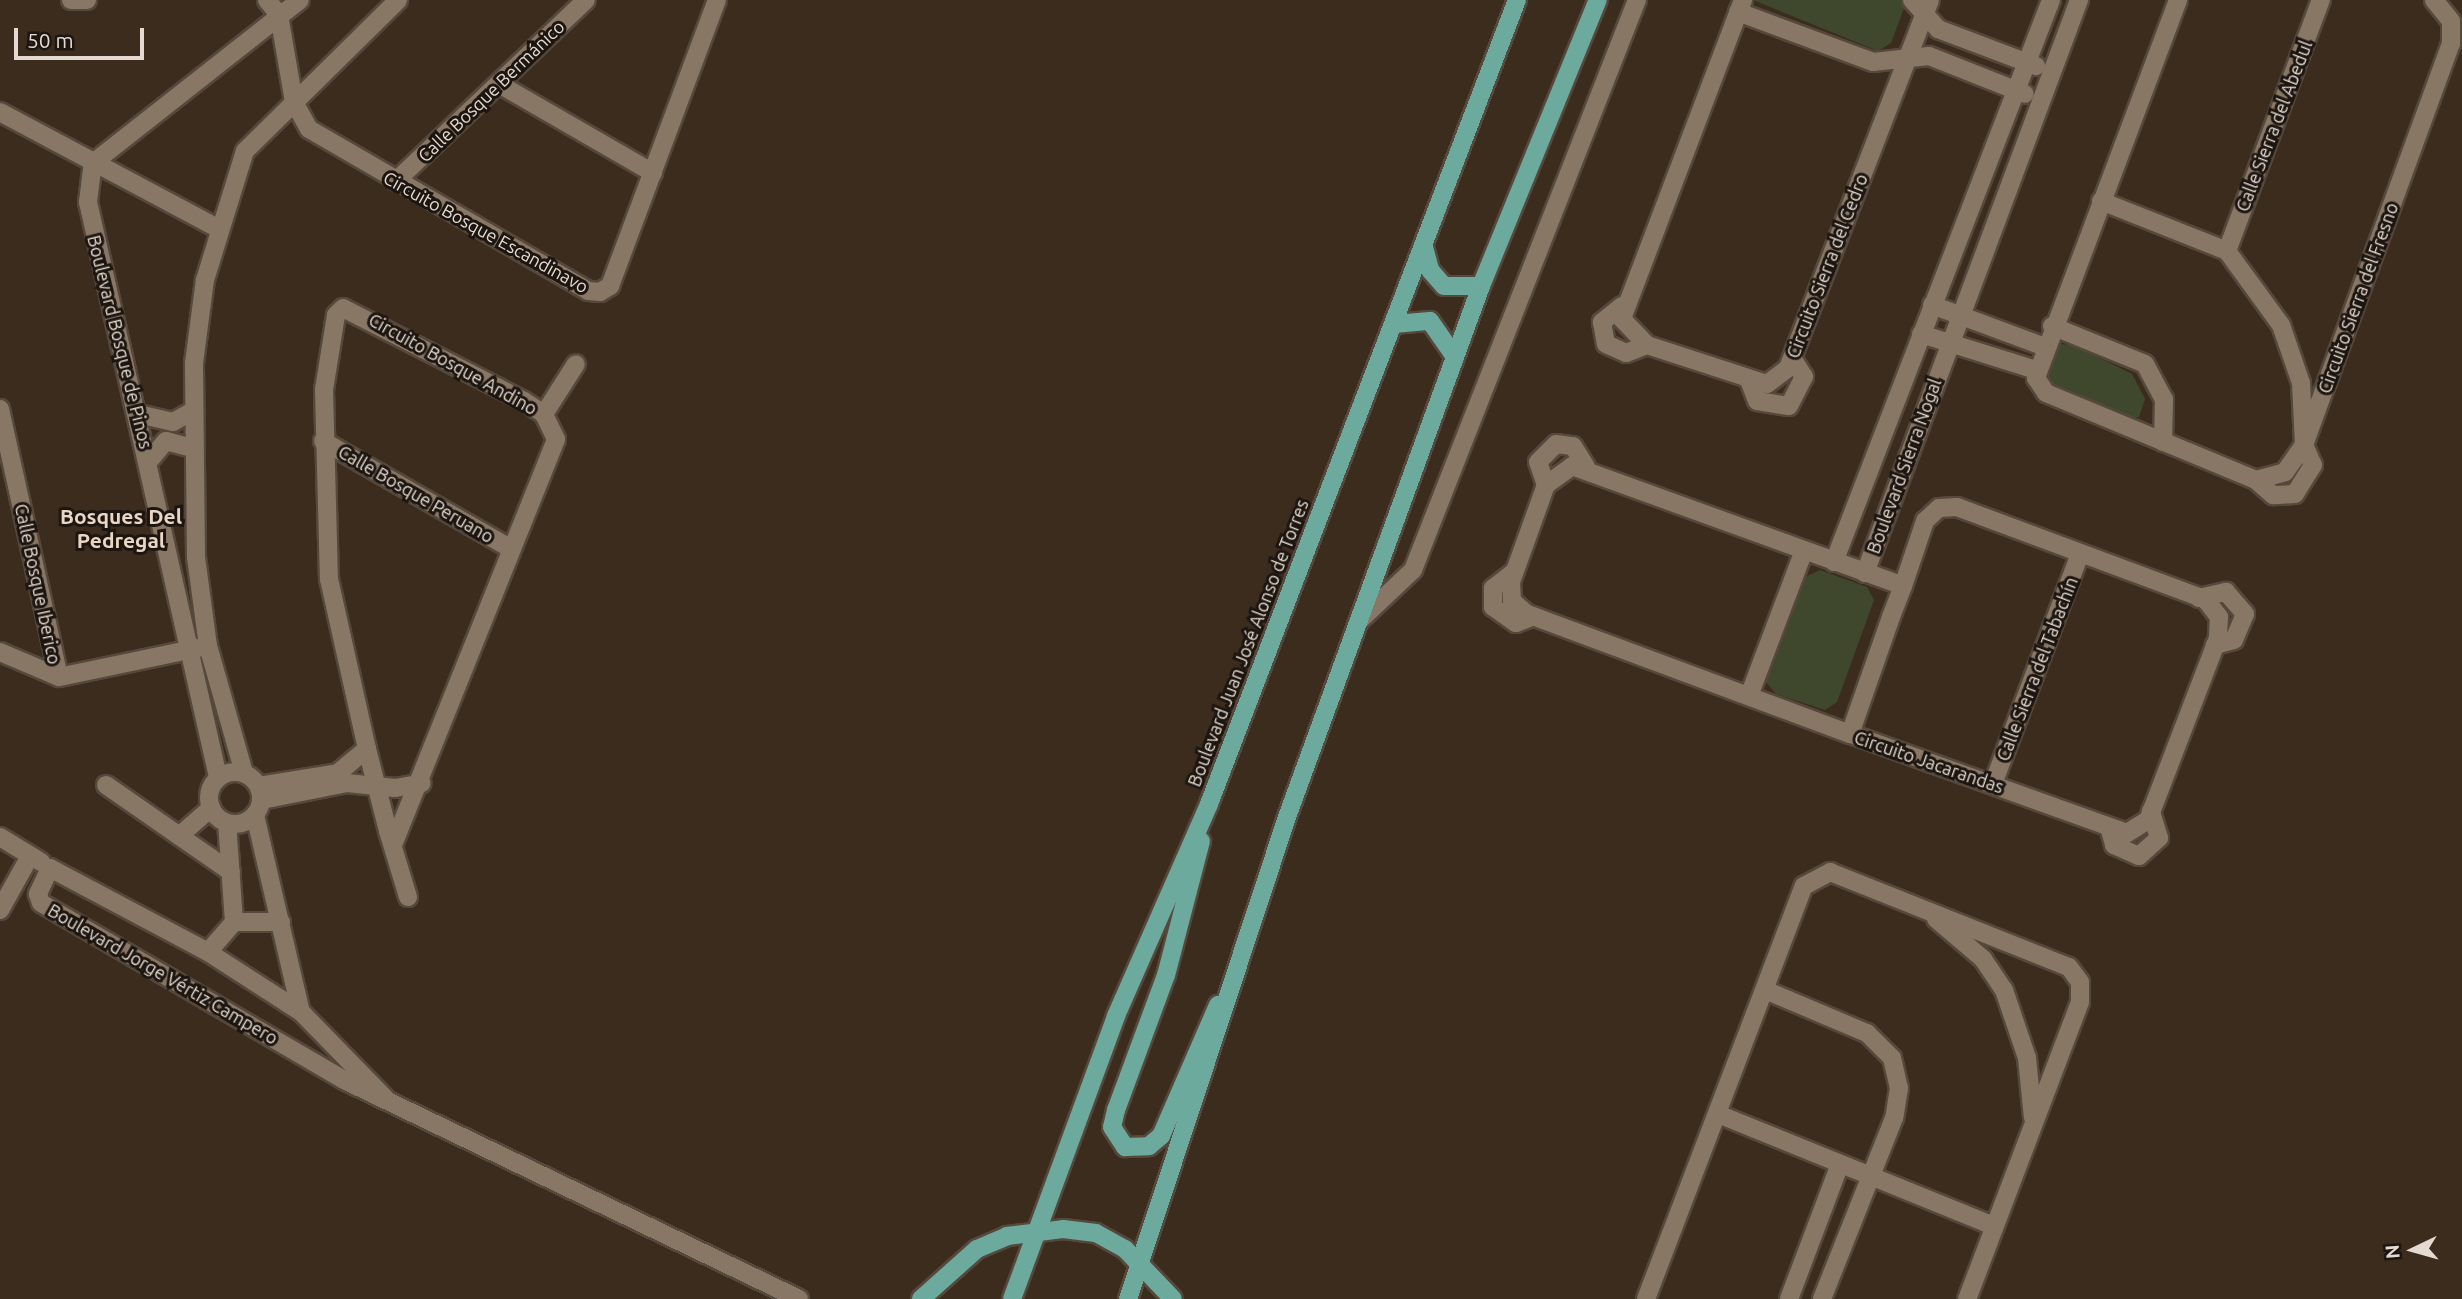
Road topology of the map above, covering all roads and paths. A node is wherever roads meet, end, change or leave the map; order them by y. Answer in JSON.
{"nodes":[{"id":1,"x":71,"y":0,"type":"edge"},
{"id":2,"x":87,"y":0,"type":"edge"},
{"id":3,"x":267,"y":0,"type":"edge"},
{"id":4,"x":300,"y":0,"type":"edge"},
{"id":5,"x":398,"y":0,"type":"edge"},
{"id":6,"x":586,"y":0,"type":"edge"},
{"id":7,"x":717,"y":0,"type":"edge"},
{"id":8,"x":1517,"y":0,"type":"edge"},
{"id":9,"x":1598,"y":0,"type":"edge"},
{"id":10,"x":1637,"y":0,"type":"edge"},
{"id":11,"x":1912,"y":0,"type":"edge"},
{"id":12,"x":2051,"y":0,"type":"edge"},
{"id":13,"x":2079,"y":0,"type":"edge"},
{"id":14,"x":2178,"y":0,"type":"edge"},
{"id":15,"x":2321,"y":0,"type":"edge"},
{"id":16,"x":2434,"y":0,"type":"edge"},
{"id":17,"x":1740,"y":6,"type":"edge"},
{"id":18,"x":1927,"y":7,"type":"edge"},
{"id":19,"x":279,"y":15,"type":"junction"},
{"id":20,"x":1905,"y":59,"type":"junction"},
{"id":21,"x":2024,"y":61,"type":"junction"},
{"id":22,"x":2050,"y":71,"type":"junction"},
{"id":23,"x":499,"y":84,"type":"junction"},
{"id":24,"x":2014,"y":90,"type":"junction"},
{"id":25,"x":2038,"y":98,"type":"junction"},
{"id":26,"x":294,"y":102,"type":"junction"},
{"id":27,"x":0,"y":112,"type":"edge"},
{"id":28,"x":93,"y":163,"type":"junction"},
{"id":29,"x":653,"y":173,"type":"junction"},
{"id":30,"x":396,"y":181,"type":"junction"},
{"id":31,"x":2101,"y":201,"type":"junction"},
{"id":32,"x":219,"y":229,"type":"junction"},
{"id":33,"x":1424,"y":247,"type":"junction"},
{"id":34,"x":2227,"y":251,"type":"junction"},
{"id":35,"x":1481,"y":286,"type":"junction"},
{"id":36,"x":1932,"y":304,"type":"junction"},
{"id":37,"x":1622,"y":306,"type":"junction"},
{"id":38,"x":1958,"y":315,"type":"junction"},
{"id":39,"x":1394,"y":324,"type":"junction"},
{"id":40,"x":2053,"y":327,"type":"junction"},
{"id":41,"x":1921,"y":334,"type":"junction"},
{"id":42,"x":1948,"y":342,"type":"junction"},
{"id":43,"x":1647,"y":345,"type":"junction"},
{"id":44,"x":2045,"y":347,"type":"junction"},
{"id":45,"x":1455,"y":357,"type":"junction"},
{"id":46,"x":1792,"y":358,"type":"junction"},
{"id":47,"x":576,"y":364,"type":"dead end"},
{"id":48,"x":2036,"y":370,"type":"junction"},
{"id":49,"x":1749,"y":380,"type":"junction"},
{"id":50,"x":0,"y":409,"type":"edge"},
{"id":51,"x":193,"y":411,"type":"junction"},
{"id":52,"x":138,"y":414,"type":"junction"},
{"id":53,"x":544,"y":414,"type":"junction"},
{"id":54,"x":323,"y":441,"type":"junction"},
{"id":55,"x":2164,"y":442,"type":"junction"},
{"id":56,"x":2304,"y":444,"type":"junction"},
{"id":57,"x":1878,"y":448,"type":"junction"},
{"id":58,"x":192,"y":449,"type":"junction"},
{"id":59,"x":1906,"y":460,"type":"junction"},
{"id":60,"x":149,"y":461,"type":"junction"},
{"id":61,"x":1586,"y":467,"type":"junction"},
{"id":62,"x":1546,"y":485,"type":"junction"},
{"id":63,"x":1861,"y":491,"type":"junction"},
{"id":64,"x":1891,"y":502,"type":"junction"},
{"id":65,"x":510,"y":548,"type":"junction"},
{"id":66,"x":1802,"y":553,"type":"junction"},
{"id":67,"x":2081,"y":554,"type":"junction"},
{"id":68,"x":1834,"y":562,"type":"junction"},
{"id":69,"x":1865,"y":573,"type":"junction"},
{"id":70,"x":1903,"y":586,"type":"junction"},
{"id":71,"x":2199,"y":598,"type":"junction"},
{"id":72,"x":1358,"y":622,"type":"junction"},
{"id":73,"x":2215,"y":645,"type":"junction"},
{"id":74,"x":208,"y":646,"type":"junction"},
{"id":75,"x":189,"y":650,"type":"junction"},
{"id":76,"x":0,"y":652,"type":"edge"},
{"id":77,"x":59,"y":677,"type":"junction"},
{"id":78,"x":1749,"y":696,"type":"junction"},
{"id":79,"x":1850,"y":734,"type":"junction"},
{"id":80,"x":367,"y":749,"type":"junction"},
{"id":81,"x":244,"y":773,"type":"junction"},
{"id":82,"x":218,"y":777,"type":"junction"},
{"id":83,"x":422,"y":782,"type":"junction"},
{"id":84,"x":1993,"y":784,"type":"junction"},
{"id":85,"x":106,"y":785,"type":"dead end"},
{"id":86,"x":379,"y":787,"type":"junction"},
{"id":87,"x":258,"y":800,"type":"junction"},
{"id":88,"x":1209,"y":804,"type":"junction"},
{"id":89,"x":211,"y":808,"type":"junction"},
{"id":90,"x":2151,"y":811,"type":"junction"},
{"id":91,"x":227,"y":823,"type":"junction"},
{"id":92,"x":2109,"y":827,"type":"junction"},
{"id":93,"x":179,"y":836,"type":"junction"},
{"id":94,"x":0,"y":837,"type":"edge"},
{"id":95,"x":393,"y":845,"type":"junction"},
{"id":96,"x":30,"y":856,"type":"junction"},
{"id":97,"x":50,"y":868,"type":"junction"},
{"id":98,"x":231,"y":872,"type":"junction"},
{"id":99,"x":408,"y":897,"type":"dead end"},
{"id":100,"x":1926,"y":909,"type":"junction"},
{"id":101,"x":0,"y":910,"type":"edge"},
{"id":102,"x":234,"y":922,"type":"junction"},
{"id":103,"x":281,"y":922,"type":"junction"},
{"id":104,"x":1246,"y":946,"type":"junction"},
{"id":105,"x":208,"y":952,"type":"junction"},
{"id":106,"x":1765,"y":990,"type":"junction"},
{"id":107,"x":301,"y":1012,"type":"junction"},
{"id":108,"x":386,"y":1099,"type":"junction"},
{"id":109,"x":1718,"y":1114,"type":"junction"},
{"id":110,"x":2034,"y":1120,"type":"junction"},
{"id":111,"x":1840,"y":1164,"type":"junction"},
{"id":112,"x":1869,"y":1175,"type":"junction"},
{"id":113,"x":1994,"y":1226,"type":"junction"},
{"id":114,"x":1040,"y":1230,"type":"junction"},
{"id":115,"x":1142,"y":1263,"type":"junction"},
{"id":116,"x":799,"y":1299,"type":"edge"},
{"id":117,"x":921,"y":1299,"type":"edge"},
{"id":118,"x":1012,"y":1299,"type":"edge"},
{"id":119,"x":1128,"y":1299,"type":"edge"},
{"id":120,"x":1172,"y":1299,"type":"edge"},
{"id":121,"x":1646,"y":1299,"type":"edge"},
{"id":122,"x":1789,"y":1299,"type":"edge"},
{"id":123,"x":1822,"y":1299,"type":"edge"},
{"id":124,"x":1967,"y":1299,"type":"edge"}],
"edges":[{"from":1,"to":2,"type":"street"},
{"from":3,"to":19,"type":"street"},
{"from":4,"to":19,"type":"street"},
{"from":5,"to":26,"type":"street"},
{"from":6,"to":23,"type":"street","name":"Calle Bosque Bermánico"},
{"from":7,"to":29,"type":"street","name":"Circuito Bosque Escandinavo"},
{"from":8,"to":33,"type":"main road","name":"Boulevard Juan José Alonso de Torres"},
{"from":9,"to":35,"type":"main road"},
{"from":10,"to":72,"type":"street"},
{"from":11,"to":18,"type":"street"},
{"from":12,"to":21,"type":"street","name":"Boulevard Sierra Nogal"},
{"from":13,"to":22,"type":"street","name":"Boulevard Sierra Nogal"},
{"from":14,"to":31,"type":"street"},
{"from":15,"to":34,"type":"street","name":"Calle Sierra del Abedul"},
{"from":16,"to":56,"type":"street","name":"Circuito Sierra del Fresno"},
{"from":17,"to":20,"type":"street"},
{"from":17,"to":37,"type":"street"},
{"from":18,"to":20,"type":"street","name":"Circuito Sierra del Cedro"},
{"from":18,"to":21,"type":"street"},
{"from":19,"to":26,"type":"street"},
{"from":19,"to":28,"type":"street"},
{"from":20,"to":24,"type":"street"},
{"from":20,"to":46,"type":"street","name":"Circuito Sierra del Cedro"},
{"from":21,"to":22,"type":"street"},
{"from":21,"to":24,"type":"street","name":"Boulevard Sierra Nogal"},
{"from":22,"to":25,"type":"street","name":"Boulevard Sierra Nogal"},
{"from":23,"to":29,"type":"street"},
{"from":23,"to":30,"type":"street","name":"Calle Bosque Bermánico"},
{"from":24,"to":25,"type":"street"},
{"from":24,"to":36,"type":"street","name":"Boulevard Sierra Nogal"},
{"from":25,"to":38,"type":"street","name":"Boulevard Sierra Nogal"},
{"from":26,"to":30,"type":"street","name":"Circuito Bosque Escandinavo"},
{"from":26,"to":32,"type":"street"},
{"from":27,"to":28,"type":"street"},
{"from":28,"to":32,"type":"street"},
{"from":28,"to":52,"type":"street","name":"Boulevard Bosque de Pinos"},
{"from":29,"to":30,"type":"street","name":"Circuito Bosque Escandinavo"},
{"from":31,"to":34,"type":"street"},
{"from":31,"to":40,"type":"street"},
{"from":32,"to":51,"type":"street"},
{"from":33,"to":35,"type":"main road"},
{"from":33,"to":39,"type":"main road","name":"Boulevard Juan José Alonso de Torres"},
{"from":34,"to":56,"type":"street"},
{"from":35,"to":45,"type":"main road"},
{"from":36,"to":38,"type":"street"},
{"from":36,"to":41,"type":"street","name":"Boulevard Sierra Nogal"},
{"from":37,"to":43,"type":"street","name":"Circuito Sierra del Cedro"},
{"from":37,"to":43,"type":"street"},
{"from":38,"to":42,"type":"street","name":"Boulevard Sierra Nogal"},
{"from":38,"to":44,"type":"street"},
{"from":39,"to":45,"type":"main road"},
{"from":39,"to":88,"type":"main road","name":"Boulevard Juan José Alonso de Torres"},
{"from":40,"to":44,"type":"street"},
{"from":40,"to":55,"type":"street"},
{"from":41,"to":42,"type":"street"},
{"from":41,"to":57,"type":"street","name":"Boulevard Sierra Nogal"},
{"from":42,"to":48,"type":"street"},
{"from":42,"to":59,"type":"street","name":"Boulevard Sierra Nogal"},
{"from":43,"to":49,"type":"street","name":"Circuito Sierra del Cedro"},
{"from":44,"to":48,"type":"street"},
{"from":45,"to":72,"type":"main road"},
{"from":46,"to":49,"type":"street","name":"Circuito Sierra del Cedro"},
{"from":46,"to":49,"type":"street"},
{"from":47,"to":53,"type":"street","name":"Circuito Bosque Andino"},
{"from":48,"to":55,"type":"street","name":"Circuito Sierra del Fresno"},
{"from":50,"to":77,"type":"street","name":"Calle Bosque Iberico"},
{"from":51,"to":52,"type":"street"},
{"from":51,"to":58,"type":"street"},
{"from":52,"to":60,"type":"street","name":"Boulevard Bosque de Pinos"},
{"from":53,"to":54,"type":"street","name":"Circuito Bosque Andino"},
{"from":53,"to":65,"type":"street","name":"Circuito Bosque Andino"},
{"from":54,"to":65,"type":"street","name":"Calle Bosque Peruano"},
{"from":54,"to":80,"type":"street","name":"Circuito Bosque Andino"},
{"from":55,"to":56,"type":"street","name":"Circuito Sierra del Fresno"},
{"from":57,"to":59,"type":"street"},
{"from":57,"to":63,"type":"street","name":"Boulevard Sierra Nogal"},
{"from":58,"to":60,"type":"street"},
{"from":58,"to":74,"type":"street"},
{"from":59,"to":64,"type":"street","name":"Boulevard Sierra Nogal"},
{"from":60,"to":75,"type":"street","name":"Boulevard Bosque de Pinos"},
{"from":61,"to":62,"type":"street"},
{"from":61,"to":62,"type":"street"},
{"from":61,"to":66,"type":"street"},
{"from":62,"to":78,"type":"street","name":"Circuito Jacarandas"},
{"from":63,"to":64,"type":"street"},
{"from":63,"to":68,"type":"street","name":"Boulevard Sierra Nogal"},
{"from":64,"to":69,"type":"street","name":"Boulevard Sierra Nogal"},
{"from":65,"to":83,"type":"street","name":"Circuito Bosque Andino"},
{"from":66,"to":68,"type":"street"},
{"from":66,"to":78,"type":"street"},
{"from":67,"to":70,"type":"street"},
{"from":67,"to":71,"type":"street"},
{"from":67,"to":84,"type":"street","name":"Calle Sierra del Tabachín"},
{"from":68,"to":69,"type":"street","name":"Boulevard Sierra Nogal"},
{"from":69,"to":70,"type":"street"},
{"from":70,"to":79,"type":"street"},
{"from":71,"to":73,"type":"street"},
{"from":71,"to":73,"type":"street"},
{"from":72,"to":104,"type":"main road"},
{"from":73,"to":90,"type":"street"},
{"from":74,"to":75,"type":"street"},
{"from":74,"to":81,"type":"street"},
{"from":75,"to":77,"type":"street"},
{"from":75,"to":82,"type":"street","name":"Boulevard Bosque de Pinos"},
{"from":76,"to":77,"type":"street"},
{"from":78,"to":79,"type":"street","name":"Circuito Jacarandas"},
{"from":79,"to":84,"type":"street","name":"Circuito Jacarandas"},
{"from":80,"to":86,"type":"street","name":"Circuito Bosque Andino"},
{"from":80,"to":87,"type":"street"},
{"from":81,"to":82,"type":"street"},
{"from":81,"to":87,"type":"street"},
{"from":82,"to":89,"type":"street"},
{"from":83,"to":86,"type":"street"},
{"from":83,"to":95,"type":"street","name":"Circuito Bosque Andino"},
{"from":84,"to":92,"type":"street","name":"Circuito Jacarandas"},
{"from":85,"to":93,"type":"street"},
{"from":86,"to":87,"type":"street"},
{"from":86,"to":95,"type":"street"},
{"from":87,"to":91,"type":"street"},
{"from":87,"to":103,"type":"street"},
{"from":88,"to":104,"type":"main road"},
{"from":88,"to":114,"type":"main road","name":"Boulevard Juan José Alonso de Torres"},
{"from":89,"to":91,"type":"street"},
{"from":89,"to":93,"type":"street"},
{"from":90,"to":92,"type":"street","name":"Circuito Jacarandas"},
{"from":90,"to":92,"type":"street"},
{"from":91,"to":98,"type":"street"},
{"from":93,"to":98,"type":"street"},
{"from":94,"to":96,"type":"street"},
{"from":95,"to":99,"type":"street"},
{"from":96,"to":97,"type":"street"},
{"from":96,"to":101,"type":"street"},
{"from":97,"to":105,"type":"street","name":"Boulevard Jorge Vértiz Campero"},
{"from":97,"to":108,"type":"street","name":"Boulevard Jorge Vértiz Campero"},
{"from":98,"to":102,"type":"street"},
{"from":100,"to":106,"type":"street"},
{"from":100,"to":110,"type":"street"},
{"from":100,"to":110,"type":"street"},
{"from":102,"to":103,"type":"street"},
{"from":102,"to":105,"type":"street"},
{"from":103,"to":107,"type":"street"},
{"from":104,"to":115,"type":"main road"},
{"from":105,"to":107,"type":"street","name":"Boulevard Jorge Vértiz Campero"},
{"from":106,"to":109,"type":"street"},
{"from":106,"to":112,"type":"street"},
{"from":107,"to":108,"type":"street","name":"Boulevard Jorge Vértiz Campero"},
{"from":108,"to":116,"type":"street","name":"Boulevard Jorge Vértiz Campero"},
{"from":109,"to":111,"type":"street"},
{"from":109,"to":121,"type":"street"},
{"from":110,"to":113,"type":"street"},
{"from":111,"to":112,"type":"street"},
{"from":111,"to":122,"type":"street"},
{"from":112,"to":113,"type":"street"},
{"from":112,"to":123,"type":"street"},
{"from":113,"to":124,"type":"street"},
{"from":114,"to":115,"type":"main road"},
{"from":114,"to":117,"type":"main road"},
{"from":114,"to":118,"type":"main road","name":"Boulevard Juan José Alonso de Torres"},
{"from":115,"to":119,"type":"main road"},
{"from":115,"to":120,"type":"main road"}]}
